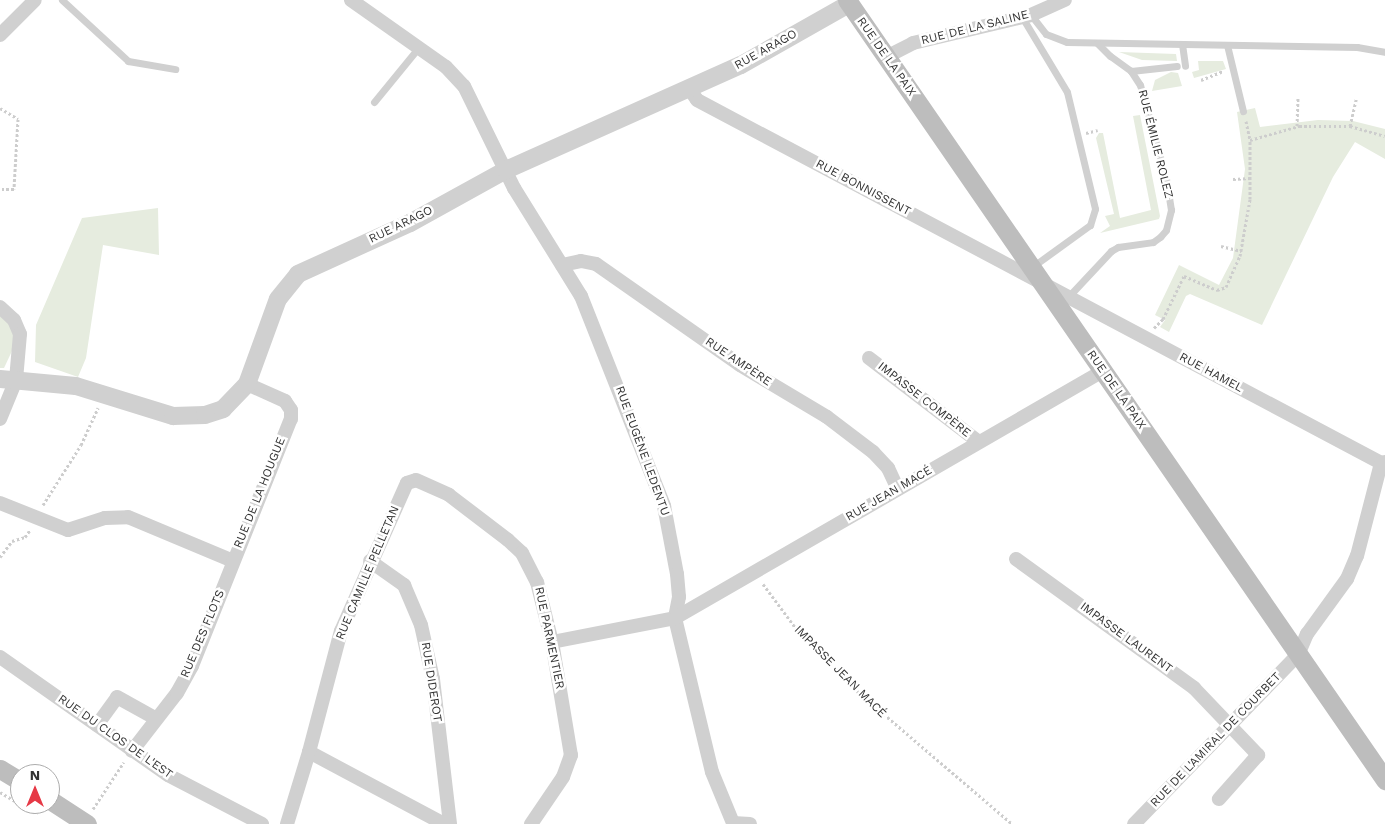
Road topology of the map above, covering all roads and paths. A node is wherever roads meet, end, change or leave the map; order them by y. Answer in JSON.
{"nodes":[{"id":1,"x":35,"y":0,"type":"edge"},
{"id":2,"x":62,"y":0,"type":"edge"},
{"id":3,"x":351,"y":0,"type":"edge"},
{"id":4,"x":1065,"y":0,"type":"edge"},
{"id":5,"x":848,"y":2,"type":"edge"},
{"id":6,"x":1027,"y":16,"type":"junction"},
{"id":7,"x":0,"y":35,"type":"edge"},
{"id":8,"x":1097,"y":42,"type":"junction"},
{"id":9,"x":1182,"y":44,"type":"junction"},
{"id":10,"x":1227,"y":44,"type":"junction"},
{"id":11,"x":420,"y":47,"type":"junction"},
{"id":12,"x":1385,"y":52,"type":"edge"},
{"id":13,"x":886,"y":57,"type":"junction"},
{"id":14,"x":175,"y":68,"type":"dead end"},
{"id":15,"x":1233,"y":68,"type":"junction"},
{"id":16,"x":1132,"y":71,"type":"junction"},
{"id":17,"x":1201,"y":80,"type":"dead end"},
{"id":18,"x":689,"y":88,"type":"junction"},
{"id":19,"x":1298,"y":97,"type":"dead end"},
{"id":20,"x":1356,"y":99,"type":"dead end"},
{"id":21,"x":374,"y":102,"type":"dead end"},
{"id":22,"x":0,"y":108,"type":"edge"},
{"id":23,"x":1243,"y":111,"type":"joint"},
{"id":24,"x":1297,"y":126,"type":"junction"},
{"id":25,"x":1350,"y":126,"type":"junction"},
{"id":26,"x":1385,"y":136,"type":"edge"},
{"id":27,"x":1250,"y":140,"type":"junction"},
{"id":28,"x":506,"y":170,"type":"junction"},
{"id":29,"x":1251,"y":178,"type":"junction"},
{"id":30,"x":1233,"y":179,"type":"dead end"},
{"id":31,"x":0,"y":189,"type":"edge"},
{"id":32,"x":1222,"y":246,"type":"dead end"},
{"id":33,"x":1241,"y":251,"type":"junction"},
{"id":34,"x":562,"y":265,"type":"junction"},
{"id":35,"x":1036,"y":275,"type":"junction"},
{"id":36,"x":1068,"y":297,"type":"junction"},
{"id":37,"x":0,"y":307,"type":"edge"},
{"id":38,"x":1144,"y":338,"type":"junction"},
{"id":39,"x":869,"y":358,"type":"dead end"},
{"id":40,"x":1102,"y":370,"type":"junction"},
{"id":41,"x":8,"y":379,"type":"edge"},
{"id":42,"x":247,"y":384,"type":"junction"},
{"id":43,"x":104,"y":394,"type":"junction"},
{"id":44,"x":0,"y":419,"type":"edge"},
{"id":45,"x":979,"y":442,"type":"junction"},
{"id":46,"x":1383,"y":462,"type":"edge"},
{"id":47,"x":407,"y":483,"type":"joint"},
{"id":48,"x":898,"y":489,"type":"junction"},
{"id":49,"x":0,"y":503,"type":"edge"},
{"id":50,"x":35,"y":519,"type":"junction"},
{"id":51,"x":0,"y":557,"type":"edge"},
{"id":52,"x":1016,"y":559,"type":"dead end"},
{"id":53,"x":370,"y":560,"type":"junction"},
{"id":54,"x":233,"y":561,"type":"junction"},
{"id":55,"x":754,"y":572,"type":"junction"},
{"id":56,"x":675,"y":618,"type":"junction"},
{"id":57,"x":552,"y":642,"type":"junction"},
{"id":58,"x":1298,"y":655,"type":"junction"},
{"id":59,"x":0,"y":657,"type":"edge"},
{"id":60,"x":155,"y":718,"type":"junction"},
{"id":61,"x":97,"y":724,"type":"junction"},
{"id":62,"x":1230,"y":725,"type":"junction"},
{"id":63,"x":132,"y":751,"type":"junction"},
{"id":64,"x":309,"y":752,"type":"junction"},
{"id":65,"x":1385,"y":780,"type":"edge"},
{"id":66,"x":1218,"y":799,"type":"dead end"},
{"id":67,"x":60,"y":806,"type":"edge"},
{"id":68,"x":86,"y":823,"type":"edge"},
{"id":69,"x":732,"y":823,"type":"edge"},
{"id":70,"x":262,"y":824,"type":"edge"},
{"id":71,"x":287,"y":824,"type":"edge"},
{"id":72,"x":444,"y":824,"type":"edge"},
{"id":73,"x":450,"y":824,"type":"edge"},
{"id":74,"x":531,"y":824,"type":"edge"},
{"id":75,"x":750,"y":824,"type":"edge"},
{"id":76,"x":1012,"y":824,"type":"edge"},
{"id":77,"x":1134,"y":824,"type":"edge"}],
"edges":[{"from":1,"to":7,"type":"street"},
{"from":2,"to":14,"type":"lane"},
{"from":3,"to":11,"type":"street","name":"RUE EUGÈNE LEDENTU"},
{"from":4,"to":6,"type":"street","name":"RUE DE LA SALINE"},
{"from":5,"to":13,"type":"main road","name":"RUE DE LA PAIX"},
{"from":5,"to":18,"type":"street","name":"RUE ARAGO"},
{"from":6,"to":8,"type":"lane"},
{"from":6,"to":13,"type":"street","name":"RUE DE LA SALINE"},
{"from":6,"to":35,"type":"lane"},
{"from":8,"to":9,"type":"lane"},
{"from":8,"to":16,"type":"lane","name":"RUE ÉMILIE ROLEZ"},
{"from":9,"to":10,"type":"lane"},
{"from":9,"to":16,"type":"lane"},
{"from":10,"to":12,"type":"lane"},
{"from":10,"to":15,"type":"lane"},
{"from":11,"to":21,"type":"lane"},
{"from":11,"to":28,"type":"street","name":"RUE EUGÈNE LEDENTU"},
{"from":13,"to":35,"type":"main road","name":"RUE DE LA PAIX"},
{"from":15,"to":17,"type":"path"},
{"from":15,"to":23,"type":"lane"},
{"from":16,"to":36,"type":"lane","name":"RUE ÉMILIE ROLEZ"},
{"from":18,"to":28,"type":"street","name":"RUE ARAGO"},
{"from":18,"to":35,"type":"street","name":"RUE BONNISSENT"},
{"from":19,"to":24,"type":"path"},
{"from":20,"to":25,"type":"path"},
{"from":22,"to":31,"type":"path"},
{"from":23,"to":27,"type":"path"},
{"from":24,"to":25,"type":"path"},
{"from":24,"to":27,"type":"path"},
{"from":25,"to":26,"type":"path"},
{"from":27,"to":29,"type":"path"},
{"from":28,"to":34,"type":"street","name":"RUE EUGÈNE LEDENTU"},
{"from":28,"to":42,"type":"street","name":"RUE ARAGO"},
{"from":29,"to":30,"type":"path"},
{"from":29,"to":33,"type":"path"},
{"from":32,"to":33,"type":"path"},
{"from":33,"to":38,"type":"path"},
{"from":34,"to":48,"type":"street","name":"RUE AMPÈRE"},
{"from":34,"to":56,"type":"street","name":"RUE EUGÈNE LEDENTU"},
{"from":35,"to":36,"type":"street","name":"RUE HAMEL"},
{"from":35,"to":40,"type":"main road","name":"RUE DE LA PAIX"},
{"from":36,"to":38,"type":"street","name":"RUE HAMEL"},
{"from":37,"to":41,"type":"street"},
{"from":38,"to":46,"type":"street","name":"RUE HAMEL"},
{"from":39,"to":45,"type":"street","name":"IMPASSE COMPÈRE"},
{"from":40,"to":45,"type":"street","name":"RUE JEAN MACÉ"},
{"from":40,"to":58,"type":"main road","name":"RUE DE LA PAIX"},
{"from":41,"to":43,"type":"street","name":"RUE ARAGO"},
{"from":41,"to":44,"type":"street"},
{"from":42,"to":43,"type":"street","name":"RUE ARAGO"},
{"from":42,"to":54,"type":"street","name":"RUE DE LA HOUGUE"},
{"from":43,"to":50,"type":"path"},
{"from":45,"to":48,"type":"street","name":"RUE JEAN MACÉ"},
{"from":46,"to":58,"type":"street","name":"RUE DE L'AMIRAL DE COURBET"},
{"from":47,"to":53,"type":"street","name":"RUE CAMILLE PELLETAN"},
{"from":47,"to":57,"type":"street","name":"RUE PARMENTIER"},
{"from":48,"to":55,"type":"street","name":"RUE JEAN MACÉ"},
{"from":49,"to":50,"type":"street","name":"RUE DE LA HOUGUE"},
{"from":50,"to":51,"type":"path"},
{"from":50,"to":54,"type":"street","name":"RUE DE LA HOUGUE"},
{"from":52,"to":62,"type":"street","name":"IMPASSE LAURENT"},
{"from":53,"to":64,"type":"street","name":"RUE CAMILLE PELLETAN"},
{"from":53,"to":73,"type":"street","name":"RUE DIDEROT"},
{"from":54,"to":60,"type":"street","name":"RUE DES FLOTS"},
{"from":55,"to":56,"type":"street","name":"RUE JEAN MACÉ"},
{"from":55,"to":76,"type":"path","name":"IMPASSE JEAN MACÉ"},
{"from":56,"to":57,"type":"street","name":"RUE JEAN MACÉ"},
{"from":56,"to":69,"type":"street","name":"RUE EUGÈNE LEDENTU"},
{"from":57,"to":74,"type":"street","name":"RUE PARMENTIER"},
{"from":58,"to":62,"type":"street","name":"RUE DE L'AMIRAL DE COURBET"},
{"from":58,"to":65,"type":"main road","name":"RUE DE LA PAIX"},
{"from":59,"to":61,"type":"street","name":"RUE DU CLOS DE L'EST"},
{"from":60,"to":61,"type":"street"},
{"from":60,"to":63,"type":"street","name":"RUE DES FLOTS"},
{"from":61,"to":63,"type":"street","name":"RUE DU CLOS DE L'EST"},
{"from":62,"to":66,"type":"street","name":"IMPASSE LAURENT"},
{"from":62,"to":77,"type":"street","name":"RUE DE L'AMIRAL DE COURBET"},
{"from":63,"to":68,"type":"path"},
{"from":63,"to":70,"type":"street","name":"RUE DU CLOS DE L'EST"},
{"from":64,"to":71,"type":"street","name":"RUE CAMILLE PELLETAN"},
{"from":64,"to":72,"type":"street"},
{"from":67,"to":68,"type":"main road"},
{"from":69,"to":75,"type":"street","name":"RUE EUGÈNE LEDENTU"}]}
